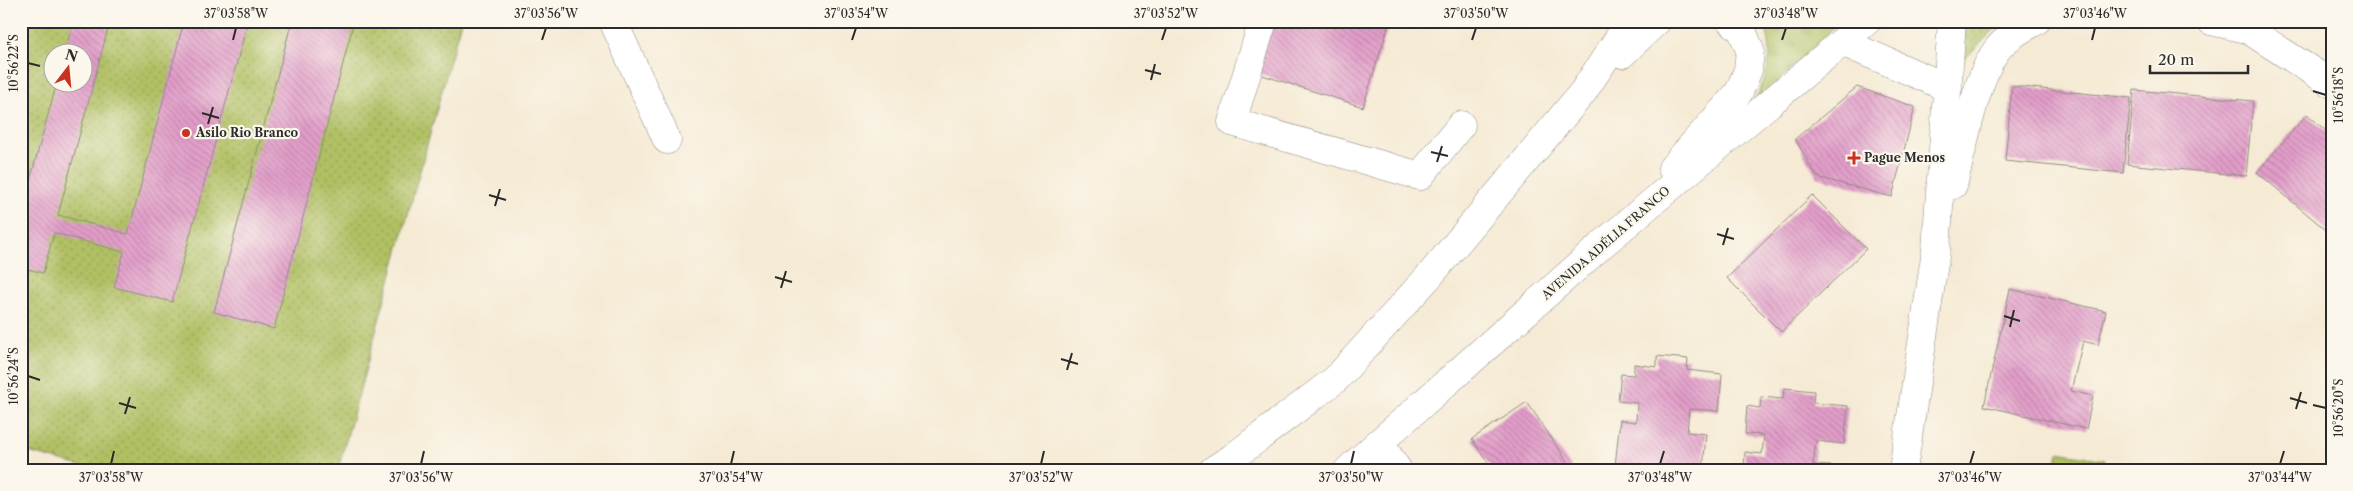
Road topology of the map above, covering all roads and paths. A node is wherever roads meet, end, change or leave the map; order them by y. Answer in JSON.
{"nodes":[{"id":1,"x":613,"y":21,"type":"edge"},
{"id":2,"x":1263,"y":21,"type":"edge"},
{"id":3,"x":1630,"y":21,"type":"edge"},
{"id":4,"x":1657,"y":21,"type":"edge"},
{"id":5,"x":1732,"y":21,"type":"edge"},
{"id":6,"x":1867,"y":21,"type":"edge"},
{"id":7,"x":1952,"y":21,"type":"edge"},
{"id":8,"x":2036,"y":21,"type":"edge"},
{"id":9,"x":2211,"y":21,"type":"edge"},
{"id":10,"x":2241,"y":25,"type":"edge"},
{"id":11,"x":1842,"y":42,"type":"junction"},
{"id":12,"x":2332,"y":84,"type":"edge"},
{"id":13,"x":1948,"y":88,"type":"junction"},
{"id":14,"x":1583,"y":92,"type":"junction"},
{"id":15,"x":1461,"y":126,"type":"dead end"},
{"id":16,"x":667,"y":140,"type":"dead end"},
{"id":17,"x":1604,"y":243,"type":"junction"},
{"id":18,"x":1936,"y":250,"type":"junction"},
{"id":19,"x":1379,"y":442,"type":"junction"},
{"id":20,"x":1213,"y":470,"type":"edge"},
{"id":21,"x":1348,"y":470,"type":"edge"},
{"id":22,"x":1398,"y":470,"type":"edge"},
{"id":23,"x":1903,"y":470,"type":"edge"}],
"edges":[{"from":1,"to":16,"type":"main road"},
{"from":2,"to":15,"type":"main road"},
{"from":3,"to":14,"type":"main road"},
{"from":4,"to":14,"type":"main road"},
{"from":5,"to":17,"type":"main road"},
{"from":6,"to":11,"type":"main road","name":"AVENIDA ADÉLIA FRANCO"},
{"from":7,"to":13,"type":"main road"},
{"from":8,"to":18,"type":"main road"},
{"from":9,"to":10,"type":"main road"},
{"from":10,"to":12,"type":"main road"},
{"from":11,"to":13,"type":"main road"},
{"from":11,"to":17,"type":"main road","name":"AVENIDA ADÉLIA FRANCO"},
{"from":13,"to":18,"type":"main road"},
{"from":14,"to":20,"type":"main road"},
{"from":17,"to":19,"type":"main road","name":"AVENIDA ADÉLIA FRANCO"},
{"from":18,"to":23,"type":"main road"},
{"from":19,"to":21,"type":"main road","name":"AVENIDA ADÉLIA FRANCO"},
{"from":19,"to":22,"type":"main road"}]}
